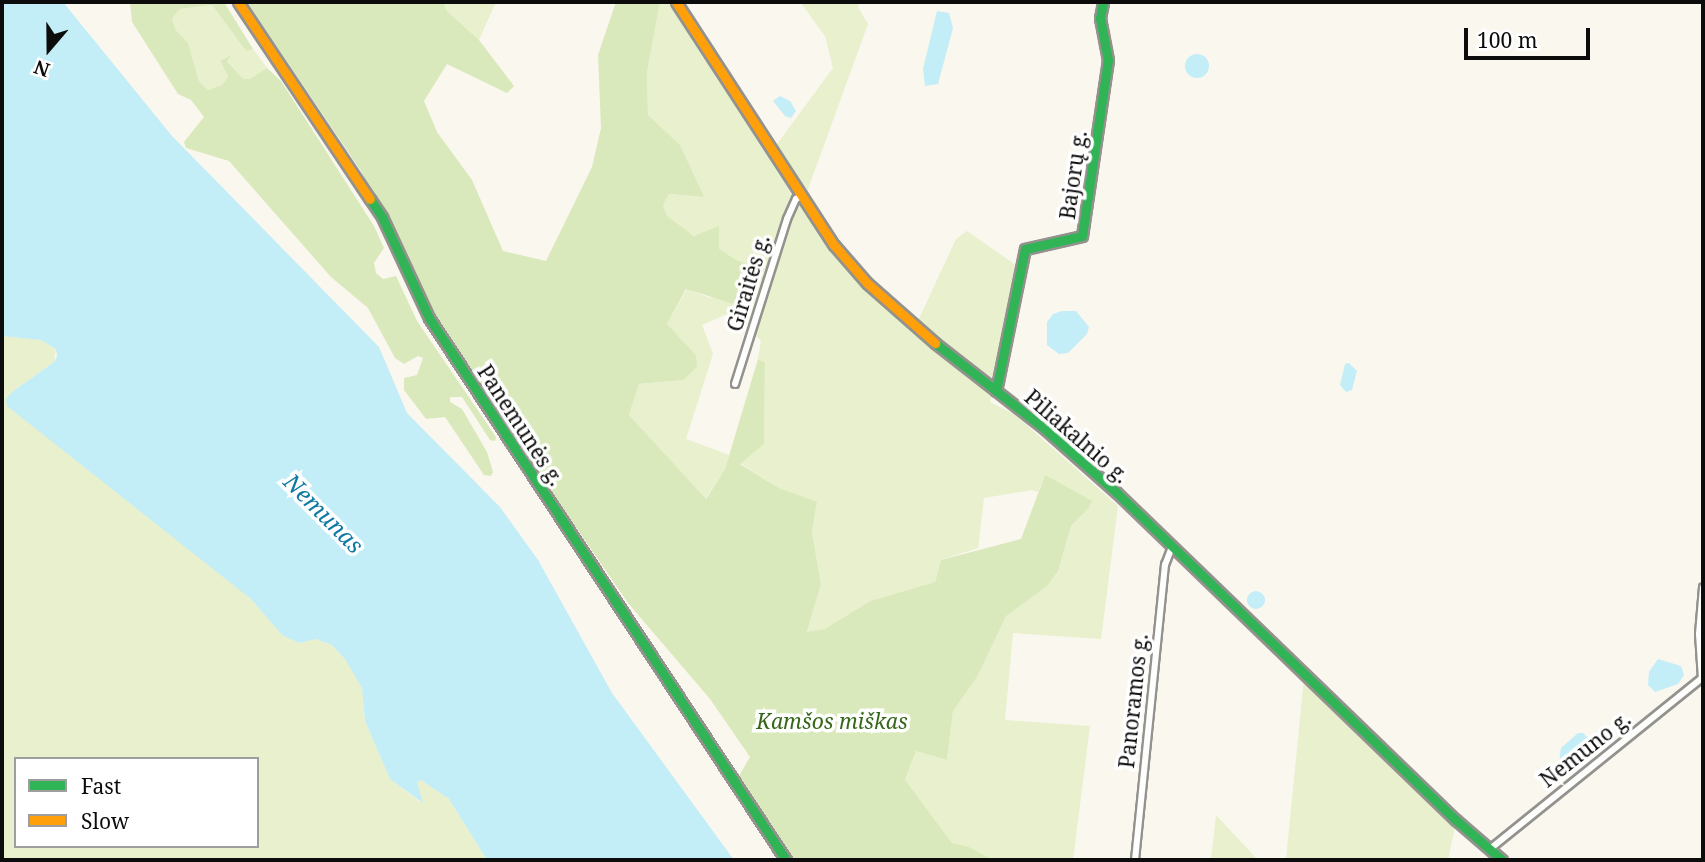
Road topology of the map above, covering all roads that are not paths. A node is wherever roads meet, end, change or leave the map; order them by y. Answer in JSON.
{"nodes":[{"id":1,"x":239,"y":2,"type":"edge"},
{"id":2,"x":676,"y":2,"type":"edge"},
{"id":3,"x":1103,"y":2,"type":"edge"},
{"id":4,"x":801,"y":196,"type":"junction"},
{"id":5,"x":735,"y":384,"type":"dead end"},
{"id":6,"x":996,"y":391,"type":"junction"},
{"id":7,"x":1172,"y":547,"type":"junction"},
{"id":8,"x":1703,"y":587,"type":"edge"},
{"id":9,"x":1702,"y":678,"type":"edge"},
{"id":10,"x":1490,"y":849,"type":"junction"},
{"id":11,"x":786,"y":860,"type":"edge"},
{"id":12,"x":1135,"y":860,"type":"edge"},
{"id":13,"x":1502,"y":860,"type":"edge"}],
"edges":[{"from":1,"to":11,"type":"street","name":"Panemunės g."},
{"from":2,"to":4,"type":"street","name":"Piliakalnio g."},
{"from":3,"to":6,"type":"street","name":"Bajorų g."},
{"from":4,"to":5,"type":"street","name":"Giraitės g."},
{"from":4,"to":6,"type":"street","name":"Piliakalnio g."},
{"from":6,"to":7,"type":"street","name":"Piliakalnio g."},
{"from":7,"to":10,"type":"street","name":"Piliakalnio g."},
{"from":7,"to":12,"type":"street","name":"Panoramos g."},
{"from":8,"to":9,"type":"street"},
{"from":9,"to":10,"type":"street","name":"Nemuno g."},
{"from":10,"to":13,"type":"street","name":"Piliakalnio g."}]}
